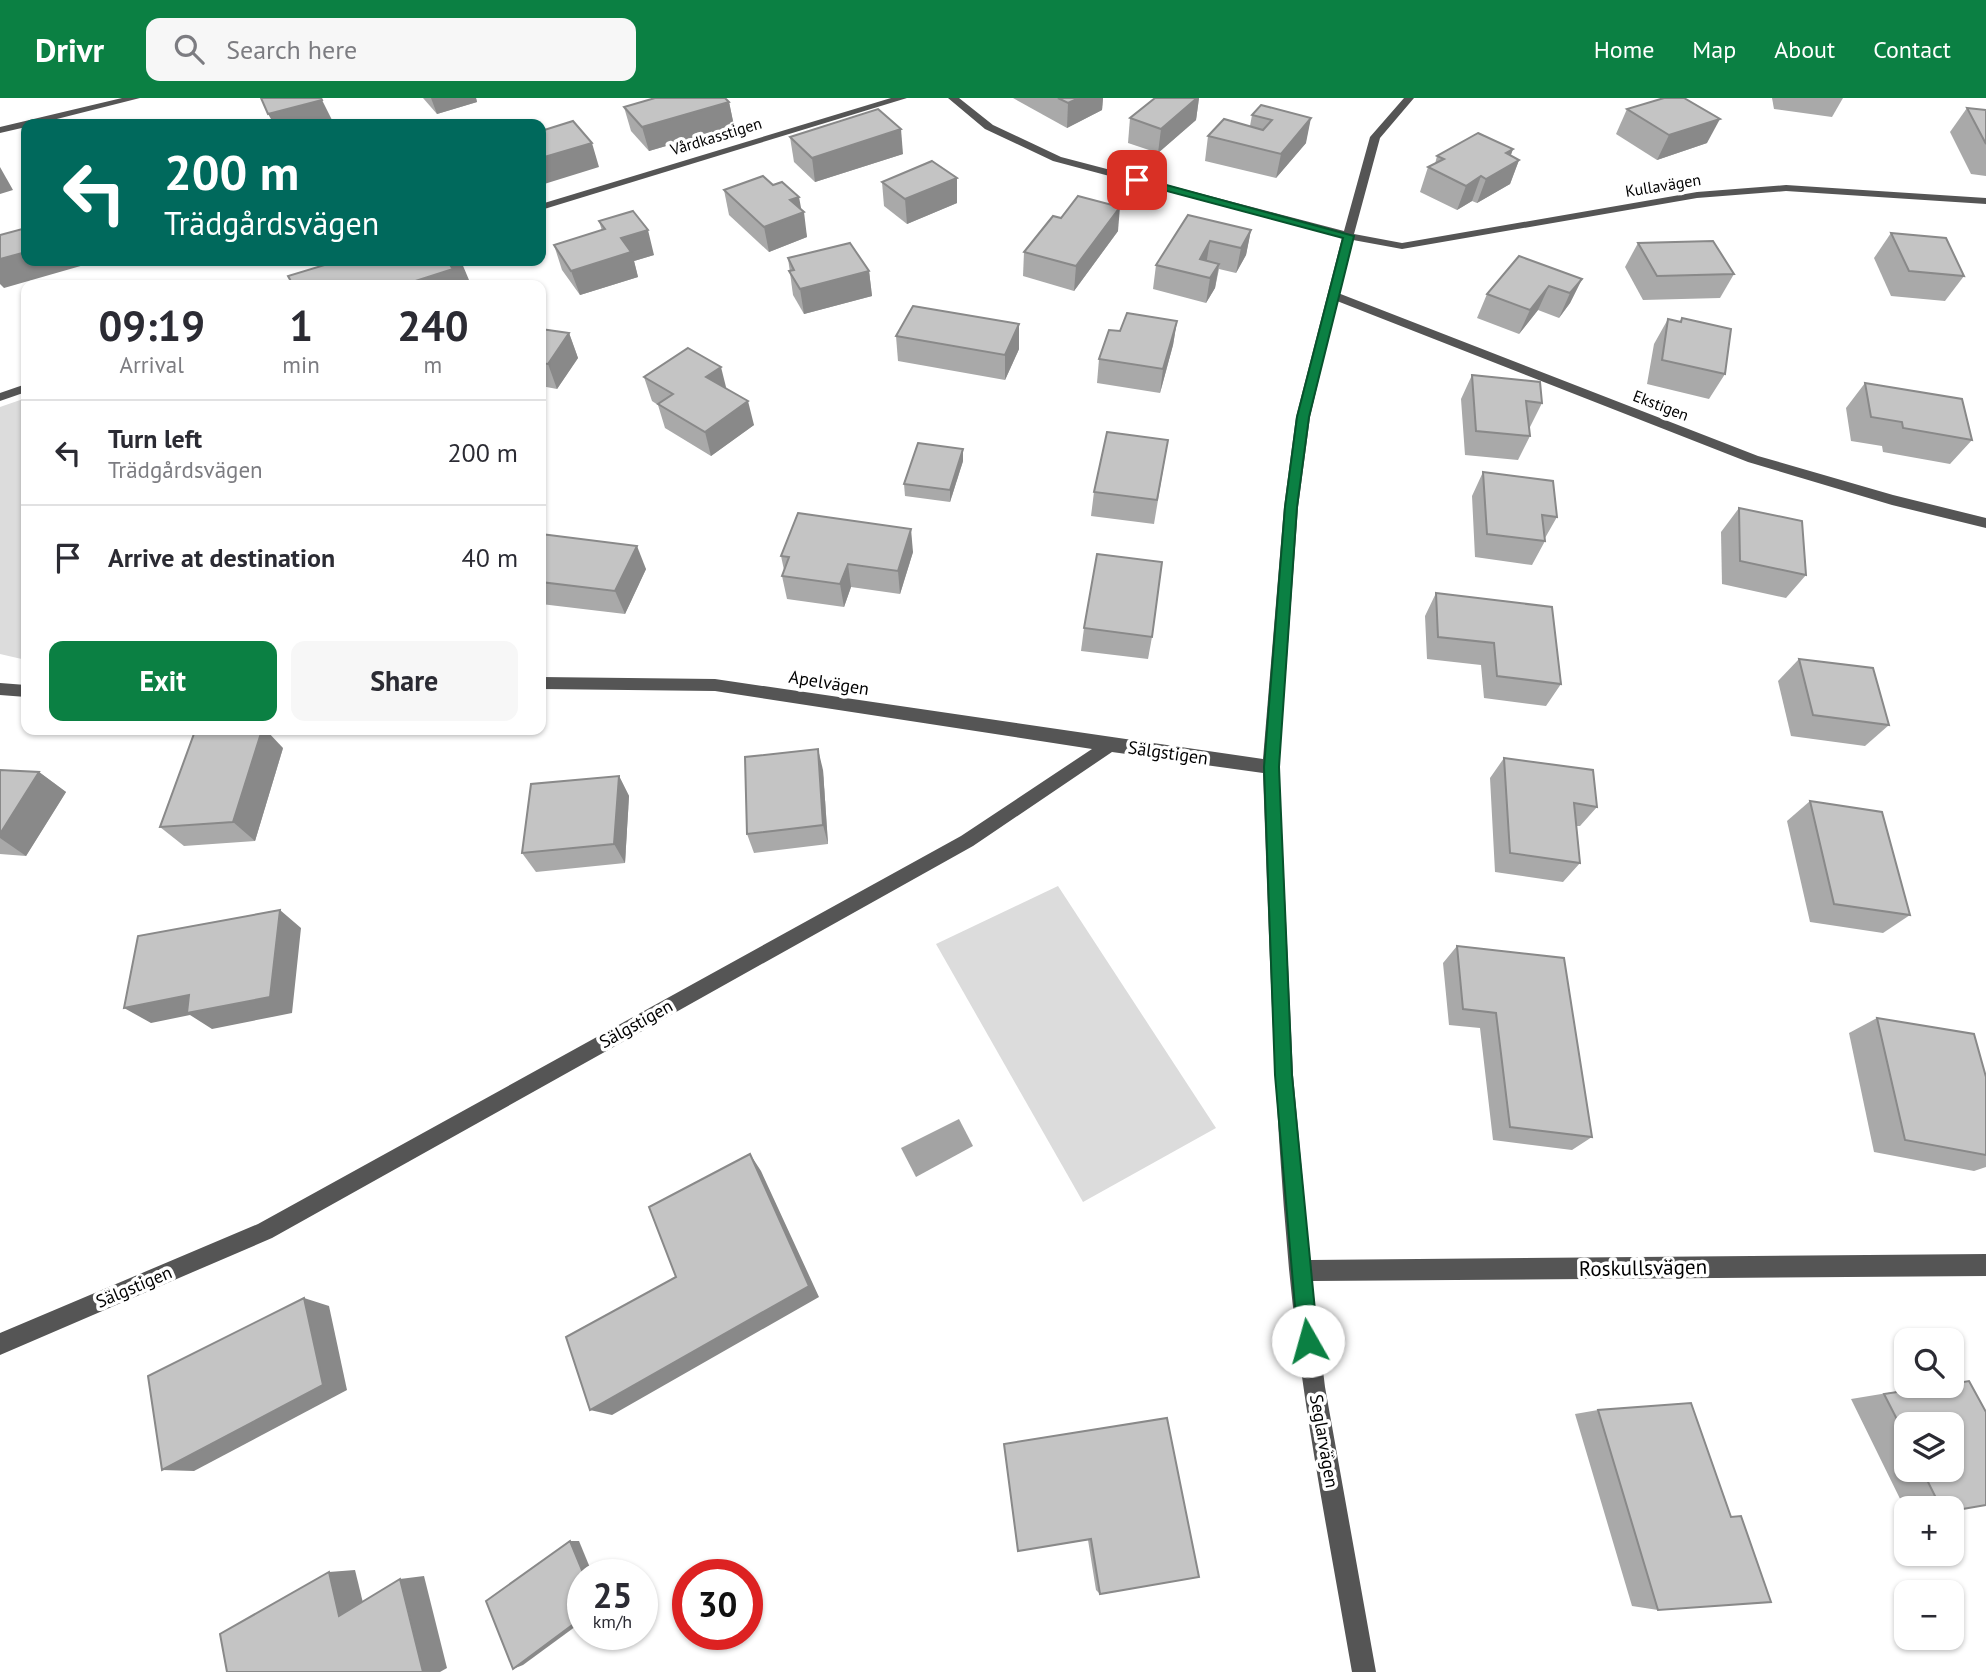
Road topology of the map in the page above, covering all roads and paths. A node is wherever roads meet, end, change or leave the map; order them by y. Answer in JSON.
{"nodes":[{"id":1,"x":135,"y":98,"type":"edge"},
{"id":2,"x":902,"y":98,"type":"edge"},
{"id":3,"x":953,"y":98,"type":"edge"},
{"id":4,"x":1409,"y":98,"type":"edge"},
{"id":5,"x":46,"y":119,"type":"edge"},
{"id":6,"x":21,"y":125,"type":"edge"},
{"id":7,"x":0,"y":130,"type":"edge"},
{"id":8,"x":1986,"y":201,"type":"edge"},
{"id":9,"x":546,"y":205,"type":"edge"},
{"id":10,"x":1349,"y":236,"type":"junction"},
{"id":11,"x":1332,"y":295,"type":"junction"},
{"id":12,"x":21,"y":390,"type":"edge"},
{"id":13,"x":0,"y":397,"type":"edge"},
{"id":14,"x":1986,"y":523,"type":"edge"},
{"id":15,"x":546,"y":683,"type":"edge"},
{"id":16,"x":0,"y":689,"type":"edge"},
{"id":17,"x":21,"y":691,"type":"edge"},
{"id":18,"x":1110,"y":745,"type":"junction"},
{"id":19,"x":1271,"y":767,"type":"junction"},
{"id":20,"x":1986,"y":1265,"type":"edge"},
{"id":21,"x":1300,"y":1271,"type":"junction"},
{"id":22,"x":0,"y":1345,"type":"edge"},
{"id":23,"x":1364,"y":1672,"type":"edge"}],
"edges":[{"from":1,"to":5,"type":"street"},
{"from":2,"to":9,"type":"street","name":"Vårdkasstigen"},
{"from":3,"to":10,"type":"street","name":"Kullavägen"},
{"from":4,"to":10,"type":"street","name":"Seglarvägen"},
{"from":6,"to":7,"type":"street"},
{"from":8,"to":10,"type":"street","name":"Kullavägen"},
{"from":10,"to":11,"type":"street","name":"Seglarvägen"},
{"from":11,"to":14,"type":"street","name":"Ekstigen"},
{"from":11,"to":19,"type":"street","name":"Seglarvägen"},
{"from":12,"to":13,"type":"street"},
{"from":15,"to":18,"type":"street","name":"Apelvägen"},
{"from":16,"to":17,"type":"street"},
{"from":18,"to":19,"type":"street","name":"Sälgstigen"},
{"from":18,"to":22,"type":"street","name":"Sälgstigen"},
{"from":19,"to":21,"type":"street","name":"Seglarvägen"},
{"from":20,"to":21,"type":"street","name":"Roskullsvägen"},
{"from":21,"to":23,"type":"street","name":"Seglarvägen"}]}
